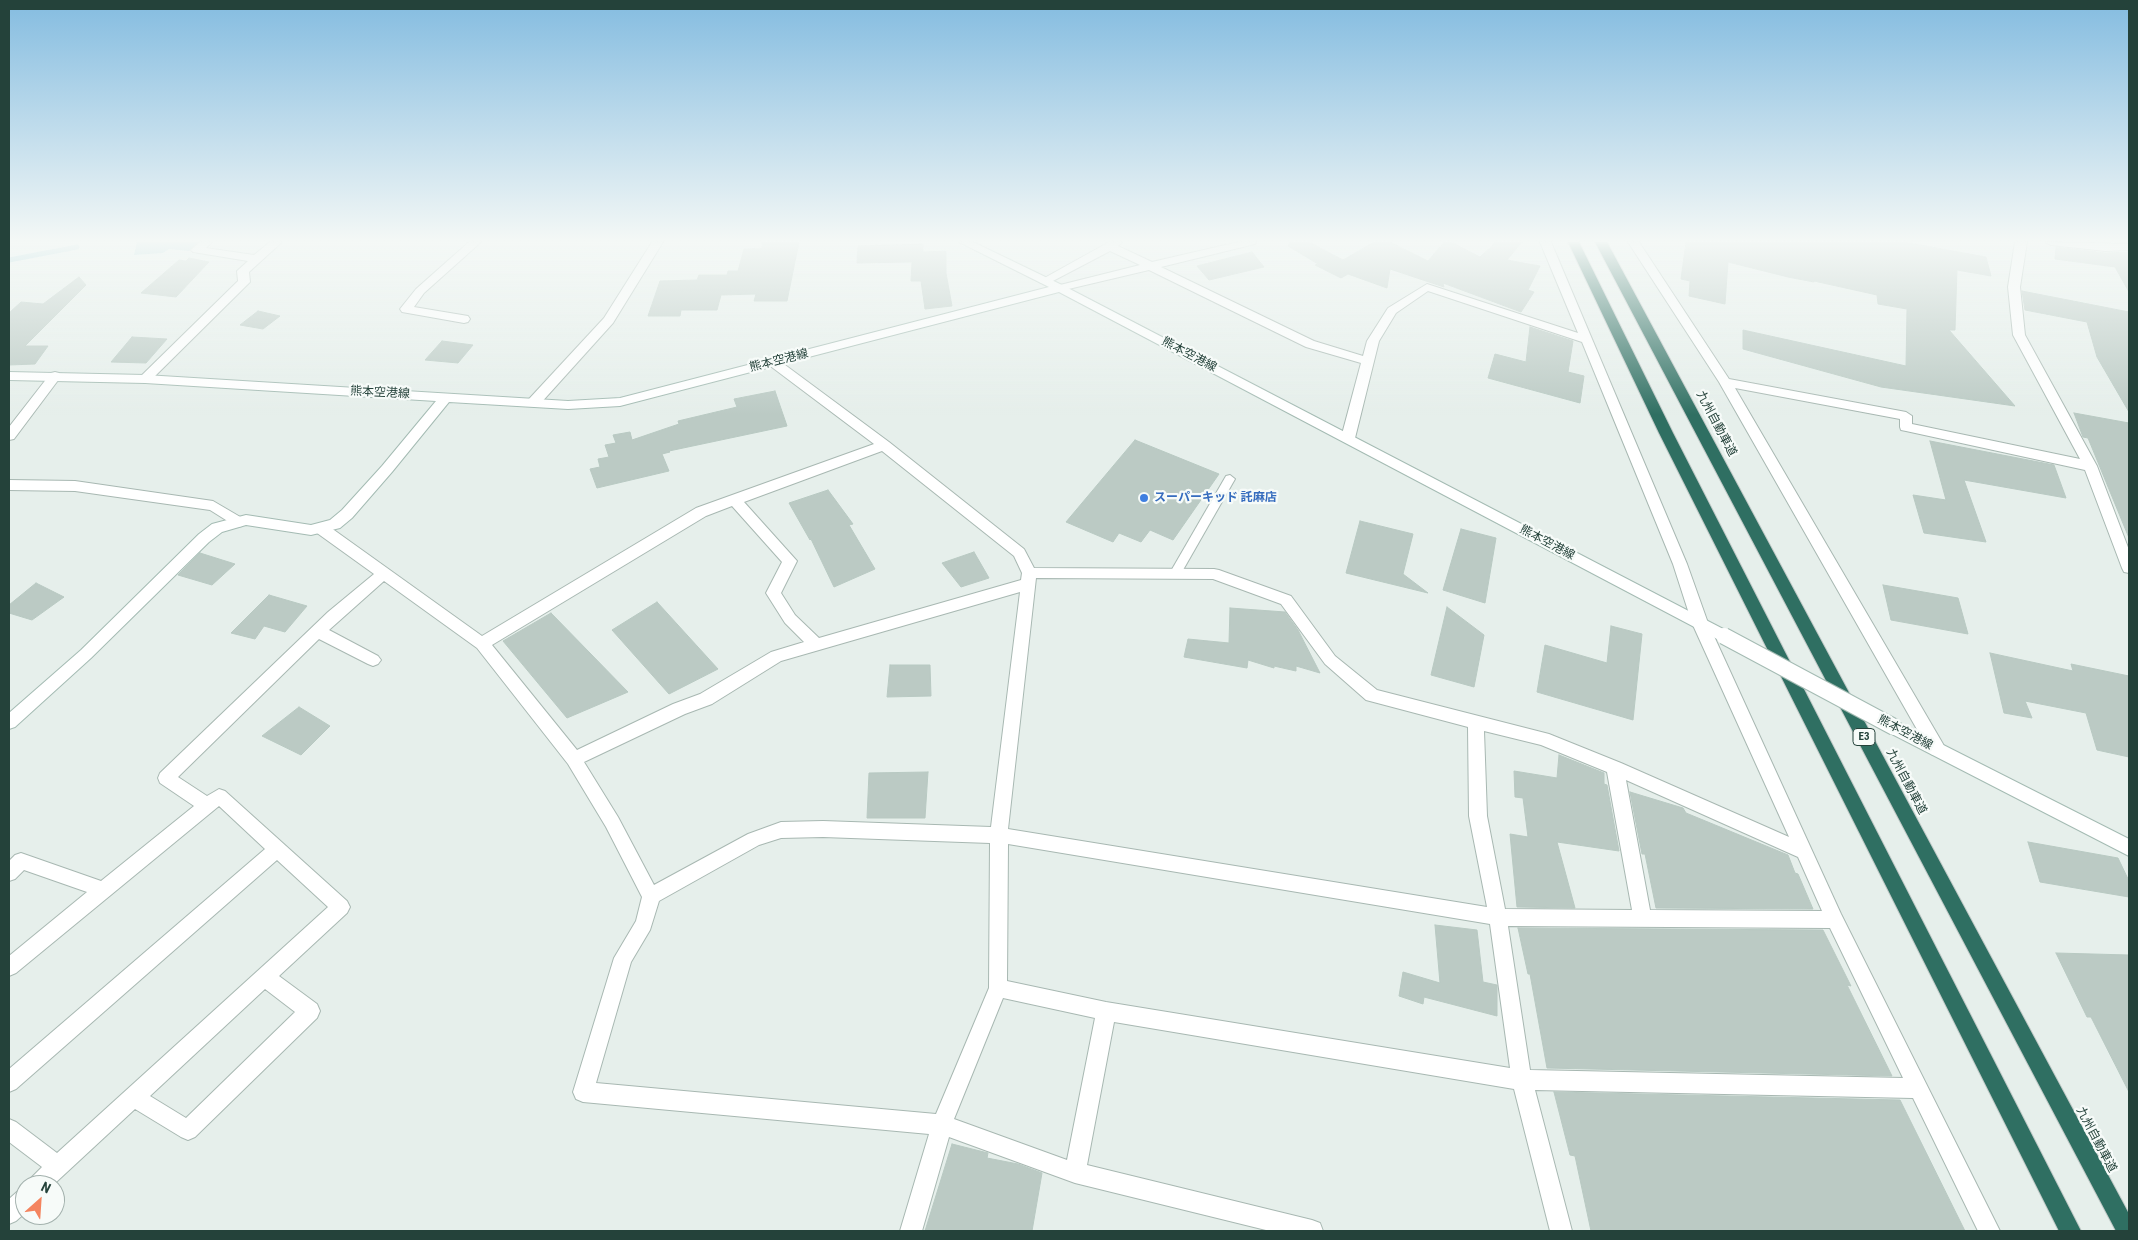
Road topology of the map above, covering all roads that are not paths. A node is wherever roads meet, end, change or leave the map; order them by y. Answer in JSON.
{"nodes":[{"id":1,"x":226,"y":300,"type":"edge"},
{"id":2,"x":413,"y":300,"type":"edge"},
{"id":3,"x":621,"y":300,"type":"edge"},
{"id":4,"x":1014,"y":300,"type":"edge"},
{"id":5,"x":1083,"y":300,"type":"edge"},
{"id":6,"x":1219,"y":300,"type":"edge"},
{"id":7,"x":1408,"y":300,"type":"edge"},
{"id":8,"x":1466,"y":300,"type":"edge"},
{"id":9,"x":1570,"y":300,"type":"edge"},
{"id":10,"x":1601,"y":300,"type":"edge"},
{"id":11,"x":1632,"y":300,"type":"edge"},
{"id":12,"x":1672,"y":300,"type":"edge"},
{"id":13,"x":2015,"y":300,"type":"edge"},
{"id":14,"x":464,"y":319,"type":"dead end"},
{"id":15,"x":1587,"y":340,"type":"junction"},
{"id":16,"x":1367,"y":361,"type":"junction"},
{"id":17,"x":773,"y":362,"type":"junction"},
{"id":18,"x":9,"y":376,"type":"edge"},
{"id":19,"x":55,"y":376,"type":"junction"},
{"id":20,"x":145,"y":378,"type":"junction"},
{"id":21,"x":1725,"y":382,"type":"junction"},
{"id":22,"x":446,"y":397,"type":"junction"},
{"id":23,"x":534,"y":402,"type":"junction"},
{"id":24,"x":9,"y":436,"type":"edge"},
{"id":25,"x":1348,"y":438,"type":"junction"},
{"id":26,"x":884,"y":445,"type":"junction"},
{"id":27,"x":2090,"y":466,"type":"junction"},
{"id":28,"x":1230,"y":479,"type":"dead end"},
{"id":29,"x":9,"y":485,"type":"edge"},
{"id":30,"x":734,"y":500,"type":"junction"},
{"id":31,"x":237,"y":522,"type":"junction"},
{"id":32,"x":322,"y":529,"type":"junction"},
{"id":33,"x":2129,"y":568,"type":"edge"},
{"id":34,"x":384,"y":573,"type":"junction"},
{"id":35,"x":1175,"y":574,"type":"junction"},
{"id":36,"x":1028,"y":578,"type":"junction"},
{"id":37,"x":1700,"y":623,"type":"junction"},
{"id":38,"x":318,"y":631,"type":"junction"},
{"id":39,"x":482,"y":644,"type":"junction"},
{"id":40,"x":816,"y":644,"type":"junction"},
{"id":41,"x":373,"y":660,"type":"dead end"},
{"id":42,"x":9,"y":722,"type":"edge"},
{"id":43,"x":1476,"y":722,"type":"junction"},
{"id":44,"x":1937,"y":749,"type":"junction"},
{"id":45,"x":574,"y":759,"type":"junction"},
{"id":46,"x":1615,"y":768,"type":"junction"},
{"id":47,"x":208,"y":806,"type":"junction"},
{"id":48,"x":999,"y":835,"type":"junction"},
{"id":49,"x":2129,"y":848,"type":"edge"},
{"id":50,"x":278,"y":849,"type":"junction"},
{"id":51,"x":1802,"y":851,"type":"junction"},
{"id":52,"x":9,"y":873,"type":"edge"},
{"id":53,"x":104,"y":890,"type":"junction"},
{"id":54,"x":652,"y":896,"type":"junction"},
{"id":55,"x":1498,"y":917,"type":"junction"},
{"id":56,"x":1642,"y":917,"type":"junction"},
{"id":57,"x":1835,"y":920,"type":"junction"},
{"id":58,"x":9,"y":967,"type":"edge"},
{"id":59,"x":264,"y":976,"type":"junction"},
{"id":60,"x":998,"y":988,"type":"junction"},
{"id":61,"x":1106,"y":1011,"type":"junction"},
{"id":62,"x":1522,"y":1080,"type":"junction"},
{"id":63,"x":9,"y":1082,"type":"edge"},
{"id":64,"x":1918,"y":1088,"type":"junction"},
{"id":65,"x":133,"y":1097,"type":"junction"},
{"id":66,"x":942,"y":1125,"type":"junction"},
{"id":67,"x":9,"y":1129,"type":"edge"},
{"id":68,"x":57,"y":1166,"type":"junction"},
{"id":69,"x":1075,"y":1173,"type":"junction"},
{"id":70,"x":48,"y":1175,"type":"edge"},
{"id":71,"x":1299,"y":1230,"type":"edge"},
{"id":72,"x":911,"y":1231,"type":"edge"},
{"id":73,"x":1561,"y":1231,"type":"edge"},
{"id":74,"x":1989,"y":1231,"type":"edge"},
{"id":75,"x":2070,"y":1231,"type":"edge"},
{"id":76,"x":2127,"y":1231,"type":"edge"}],
"edges":[{"from":1,"to":20,"type":"street"},
{"from":2,"to":14,"type":"street"},
{"from":3,"to":23,"type":"street"},
{"from":4,"to":17,"type":"street","name":"熊本空港線"},
{"from":5,"to":25,"type":"street","name":"熊本空港線"},
{"from":6,"to":16,"type":"street"},
{"from":7,"to":16,"type":"street"},
{"from":8,"to":15,"type":"street"},
{"from":9,"to":15,"type":"street"},
{"from":10,"to":75,"type":"highway"},
{"from":11,"to":76,"type":"highway","name":"九州自動車道","number":"E3"},
{"from":12,"to":21,"type":"street"},
{"from":13,"to":27,"type":"street"},
{"from":15,"to":37,"type":"street"},
{"from":16,"to":25,"type":"street"},
{"from":17,"to":23,"type":"street","name":"熊本空港線"},
{"from":17,"to":26,"type":"street"},
{"from":18,"to":19,"type":"street","name":"熊本空港線"},
{"from":19,"to":20,"type":"street","name":"熊本空港線"},
{"from":19,"to":24,"type":"street"},
{"from":20,"to":22,"type":"street","name":"熊本空港線"},
{"from":21,"to":27,"type":"street"},
{"from":21,"to":44,"type":"street"},
{"from":22,"to":23,"type":"street","name":"熊本空港線"},
{"from":22,"to":32,"type":"street"},
{"from":25,"to":37,"type":"street","name":"熊本空港線"},
{"from":26,"to":30,"type":"street"},
{"from":26,"to":36,"type":"street"},
{"from":27,"to":33,"type":"street"},
{"from":28,"to":35,"type":"lane"},
{"from":29,"to":31,"type":"street"},
{"from":30,"to":39,"type":"street"},
{"from":30,"to":40,"type":"street"},
{"from":31,"to":32,"type":"street"},
{"from":31,"to":42,"type":"street"},
{"from":32,"to":34,"type":"street"},
{"from":34,"to":38,"type":"street"},
{"from":34,"to":39,"type":"street"},
{"from":35,"to":36,"type":"street"},
{"from":35,"to":43,"type":"street"},
{"from":36,"to":40,"type":"street"},
{"from":36,"to":48,"type":"street"},
{"from":37,"to":44,"type":"street","name":"熊本空港線","bridge":true},
{"from":37,"to":51,"type":"street"},
{"from":38,"to":41,"type":"street"},
{"from":38,"to":47,"type":"street"},
{"from":39,"to":45,"type":"street"},
{"from":40,"to":45,"type":"street"},
{"from":43,"to":46,"type":"street"},
{"from":43,"to":55,"type":"street"},
{"from":44,"to":49,"type":"street","name":"熊本空港線"},
{"from":45,"to":54,"type":"street"},
{"from":46,"to":51,"type":"street"},
{"from":46,"to":56,"type":"street"},
{"from":47,"to":50,"type":"street"},
{"from":47,"to":53,"type":"street"},
{"from":48,"to":54,"type":"street"},
{"from":48,"to":55,"type":"street"},
{"from":48,"to":60,"type":"street"},
{"from":50,"to":59,"type":"street"},
{"from":50,"to":63,"type":"street"},
{"from":51,"to":57,"type":"street"},
{"from":52,"to":53,"type":"street"},
{"from":53,"to":58,"type":"street"},
{"from":54,"to":66,"type":"street"},
{"from":55,"to":56,"type":"street"},
{"from":55,"to":62,"type":"street"},
{"from":56,"to":57,"type":"street"},
{"from":57,"to":64,"type":"street"},
{"from":59,"to":65,"type":"street"},
{"from":59,"to":65,"type":"street"},
{"from":60,"to":61,"type":"street"},
{"from":60,"to":66,"type":"street"},
{"from":61,"to":62,"type":"street"},
{"from":61,"to":69,"type":"street"},
{"from":62,"to":64,"type":"street"},
{"from":62,"to":73,"type":"street"},
{"from":64,"to":74,"type":"street"},
{"from":65,"to":68,"type":"street"},
{"from":66,"to":69,"type":"street"},
{"from":66,"to":72,"type":"street"},
{"from":67,"to":68,"type":"street"},
{"from":68,"to":70,"type":"street"},
{"from":69,"to":71,"type":"street"}]}
